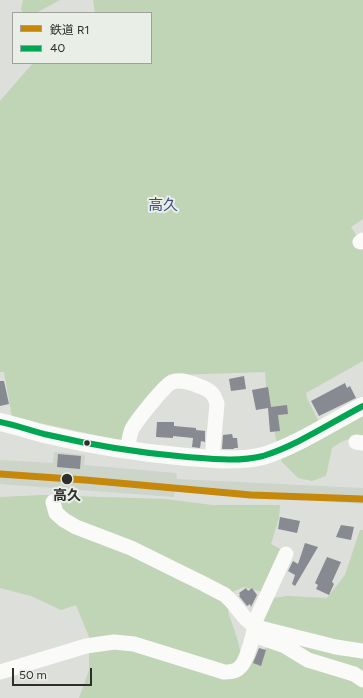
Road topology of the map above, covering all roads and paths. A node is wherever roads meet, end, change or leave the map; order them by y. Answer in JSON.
{"nodes":[{"id":1,"x":363,"y":406,"type":"edge"},
{"id":2,"x":0,"y":422,"type":"edge"},
{"id":3,"x":127,"y":450,"type":"junction"},
{"id":4,"x":212,"y":459,"type":"junction"},
{"id":5,"x":52,"y":502,"type":"dead end"},
{"id":6,"x":286,"y":554,"type":"dead end"},
{"id":7,"x":254,"y":630,"type":"junction"},
{"id":8,"x":363,"y":651,"type":"edge"},
{"id":9,"x":0,"y":672,"type":"edge"},
{"id":10,"x":363,"y":680,"type":"edge"}],
"edges":[{"from":1,"to":4,"type":"main road"},
{"from":2,"to":3,"type":"main road"},
{"from":3,"to":4,"type":"main road"},
{"from":3,"to":4,"type":"street"},
{"from":5,"to":7,"type":"street"},
{"from":6,"to":7,"type":"street"},
{"from":7,"to":8,"type":"street"},
{"from":7,"to":9,"type":"street"},
{"from":7,"to":10,"type":"street"}]}
